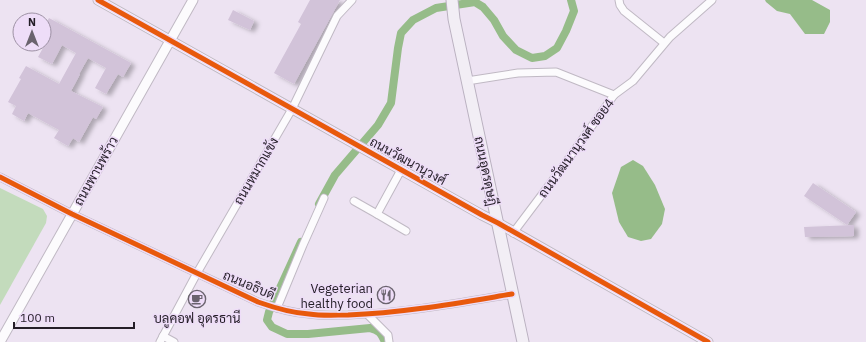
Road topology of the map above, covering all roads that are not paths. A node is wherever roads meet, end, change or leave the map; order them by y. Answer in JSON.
{"nodes":[{"id":1,"x":98,"y":0,"type":"edge"},
{"id":2,"x":193,"y":0,"type":"edge"},
{"id":3,"x":352,"y":0,"type":"edge"},
{"id":4,"x":452,"y":0,"type":"edge"},
{"id":5,"x":620,"y":0,"type":"edge"},
{"id":6,"x":712,"y":0,"type":"edge"},
{"id":7,"x":170,"y":40,"type":"junction"},
{"id":8,"x":664,"y":44,"type":"junction"},
{"id":9,"x":467,"y":80,"type":"junction"},
{"id":10,"x":614,"y":95,"type":"junction"},
{"id":11,"x":292,"y":109,"type":"junction"},
{"id":12,"x":401,"y":170,"type":"junction"},
{"id":13,"x":0,"y":177,"type":"edge"},
{"id":14,"x":324,"y":198,"type":"dead end"},
{"id":15,"x":354,"y":201,"type":"dead end"},
{"id":16,"x":72,"y":214,"type":"junction"},
{"id":17,"x":377,"y":214,"type":"junction"},
{"id":18,"x":498,"y":223,"type":"junction"},
{"id":19,"x":406,"y":232,"type":"dead end"},
{"id":20,"x":513,"y":233,"type":"junction"},
{"id":21,"x":197,"y":274,"type":"junction"},
{"id":22,"x":512,"y":294,"type":"junction"},
{"id":23,"x":277,"y":308,"type":"junction"},
{"id":24,"x":367,"y":314,"type":"junction"},
{"id":25,"x":162,"y":339,"type":"edge"},
{"id":26,"x":703,"y":341,"type":"edge"},
{"id":27,"x":0,"y":342,"type":"edge"},
{"id":28,"x":174,"y":342,"type":"edge"},
{"id":29,"x":389,"y":342,"type":"edge"},
{"id":30,"x":523,"y":342,"type":"edge"}],
"edges":[{"from":1,"to":7,"type":"street","name":"ถนนวัฒนานุวงศ์"},
{"from":2,"to":7,"type":"street","name":"ถนนพานพร้าว"},
{"from":3,"to":11,"type":"street","name":"ถนนหมากแข้ง"},
{"from":4,"to":9,"type":"main road","name":"ถนนอุดรดุษฎี"},
{"from":5,"to":8,"type":"street"},
{"from":6,"to":8,"type":"street","name":"ถนนวัฒนานุวงศ์ ซอย4"},
{"from":7,"to":11,"type":"street","name":"ถนนวัฒนานุวงศ์"},
{"from":7,"to":16,"type":"street","name":"ถนนพานพร้าว"},
{"from":8,"to":10,"type":"street","name":"ถนนวัฒนานุวงศ์ ซอย4"},
{"from":9,"to":10,"type":"street"},
{"from":9,"to":18,"type":"main road","name":"ถนนอุดรดุษฎี"},
{"from":10,"to":20,"type":"street","name":"ถนนวัฒนานุวงศ์ ซอย4"},
{"from":11,"to":12,"type":"street","name":"ถนนวัฒนานุวงศ์"},
{"from":11,"to":21,"type":"street","name":"ถนนหมากแข้ง"},
{"from":12,"to":17,"type":"street"},
{"from":12,"to":18,"type":"street","name":"ถนนวัฒนานุวงศ์"},
{"from":13,"to":16,"type":"street","name":"ถนนอธิบดี"},
{"from":14,"to":23,"type":"street"},
{"from":15,"to":17,"type":"street"},
{"from":16,"to":21,"type":"street","name":"ถนนอธิบดี"},
{"from":16,"to":27,"type":"street","name":"ถนนพานพร้าว"},
{"from":17,"to":19,"type":"street"},
{"from":18,"to":20,"type":"street","name":"ถนนวัฒนานุวงศ์"},
{"from":18,"to":22,"type":"main road","name":"ถนนอุดรดุษฎี"},
{"from":20,"to":26,"type":"street","name":"ถนนวัฒนานุวงศ์"},
{"from":21,"to":23,"type":"street","name":"ถนนอธิบดี"},
{"from":21,"to":25,"type":"street","name":"ถนนหมากแข้ง"},
{"from":22,"to":24,"type":"street","name":"ถนนอธิบดี"},
{"from":22,"to":30,"type":"main road","name":"ถนนอุดรดุษฎี"},
{"from":23,"to":24,"type":"street","name":"ถนนอธิบดี"},
{"from":24,"to":29,"type":"street"},
{"from":25,"to":28,"type":"street"}]}
